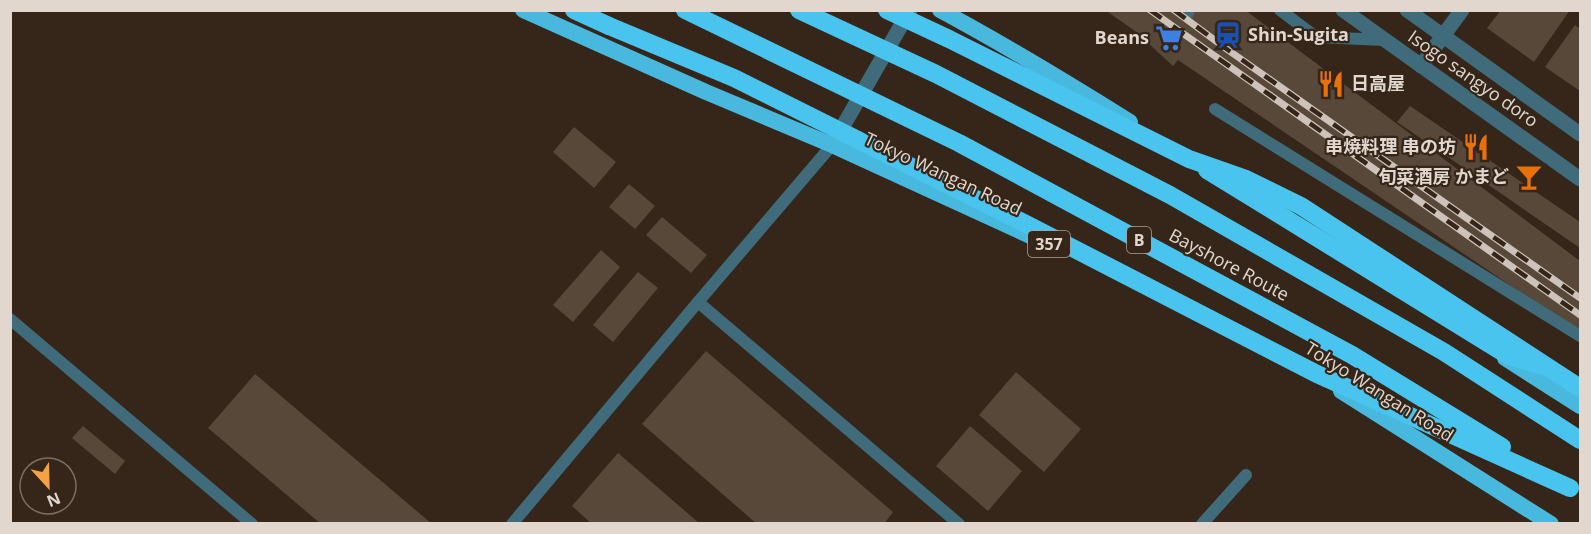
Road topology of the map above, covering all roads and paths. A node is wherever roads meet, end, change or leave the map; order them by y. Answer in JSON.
{"nodes":[{"id":1,"x":523,"y":10,"type":"edge"},
{"id":2,"x":574,"y":10,"type":"edge"},
{"id":3,"x":685,"y":10,"type":"edge"},
{"id":4,"x":799,"y":10,"type":"edge"},
{"id":5,"x":887,"y":10,"type":"edge"},
{"id":6,"x":910,"y":10,"type":"edge"},
{"id":7,"x":940,"y":10,"type":"edge"},
{"id":8,"x":1280,"y":10,"type":"edge"},
{"id":9,"x":1343,"y":10,"type":"edge"},
{"id":10,"x":1407,"y":10,"type":"edge"},
{"id":11,"x":1462,"y":10,"type":"edge"},
{"id":12,"x":1443,"y":36,"type":"junction"},
{"id":13,"x":1385,"y":40,"type":"junction"},
{"id":14,"x":1421,"y":66,"type":"junction"},
{"id":15,"x":1215,"y":109,"type":"dead end"},
{"id":16,"x":1581,"y":134,"type":"edge"},
{"id":17,"x":832,"y":145,"type":"junction"},
{"id":18,"x":1581,"y":179,"type":"edge"},
{"id":19,"x":698,"y":302,"type":"junction"},
{"id":20,"x":10,"y":319,"type":"edge"},
{"id":21,"x":1581,"y":336,"type":"edge"},
{"id":22,"x":1581,"y":388,"type":"edge"},
{"id":23,"x":1581,"y":406,"type":"edge"},
{"id":24,"x":1581,"y":440,"type":"edge"},
{"id":25,"x":1246,"y":475,"type":"dead end"},
{"id":26,"x":1576,"y":492,"type":"edge"},
{"id":27,"x":252,"y":524,"type":"edge"},
{"id":28,"x":512,"y":524,"type":"edge"},
{"id":29,"x":959,"y":524,"type":"edge"},
{"id":30,"x":1202,"y":524,"type":"edge"},
{"id":31,"x":1551,"y":524,"type":"edge"}],
"edges":[{"from":1,"to":17,"type":"highway","name":"Tokyo Wangan Road","number":"357"},
{"from":2,"to":26,"type":"highway","bridge":true},
{"from":3,"to":26,"type":"highway","name":"Bayshore Route","number":"B","bridge":true},
{"from":4,"to":24,"type":"highway","name":"Bayshore Route","bridge":true},
{"from":5,"to":22,"type":"highway","bridge":true},
{"from":6,"to":17,"type":"street"},
{"from":7,"to":23,"type":"highway"},
{"from":8,"to":13,"type":"lane"},
{"from":9,"to":13,"type":"street","name":"Isogo sangyo doro"},
{"from":10,"to":12,"type":"street","name":"Isogo sangyo doro"},
{"from":11,"to":12,"type":"street"},
{"from":12,"to":14,"type":"street"},
{"from":12,"to":16,"type":"street","name":"Isogo sangyo doro"},
{"from":13,"to":14,"type":"street","name":"Isogo sangyo doro"},
{"from":14,"to":18,"type":"street","name":"Isogo sangyo doro"},
{"from":15,"to":21,"type":"lane"},
{"from":17,"to":19,"type":"lane"},
{"from":17,"to":31,"type":"highway","name":"Tokyo Wangan Road","number":"357"},
{"from":19,"to":28,"type":"lane"},
{"from":19,"to":29,"type":"lane"},
{"from":20,"to":27,"type":"lane"},
{"from":25,"to":30,"type":"lane"}]}
